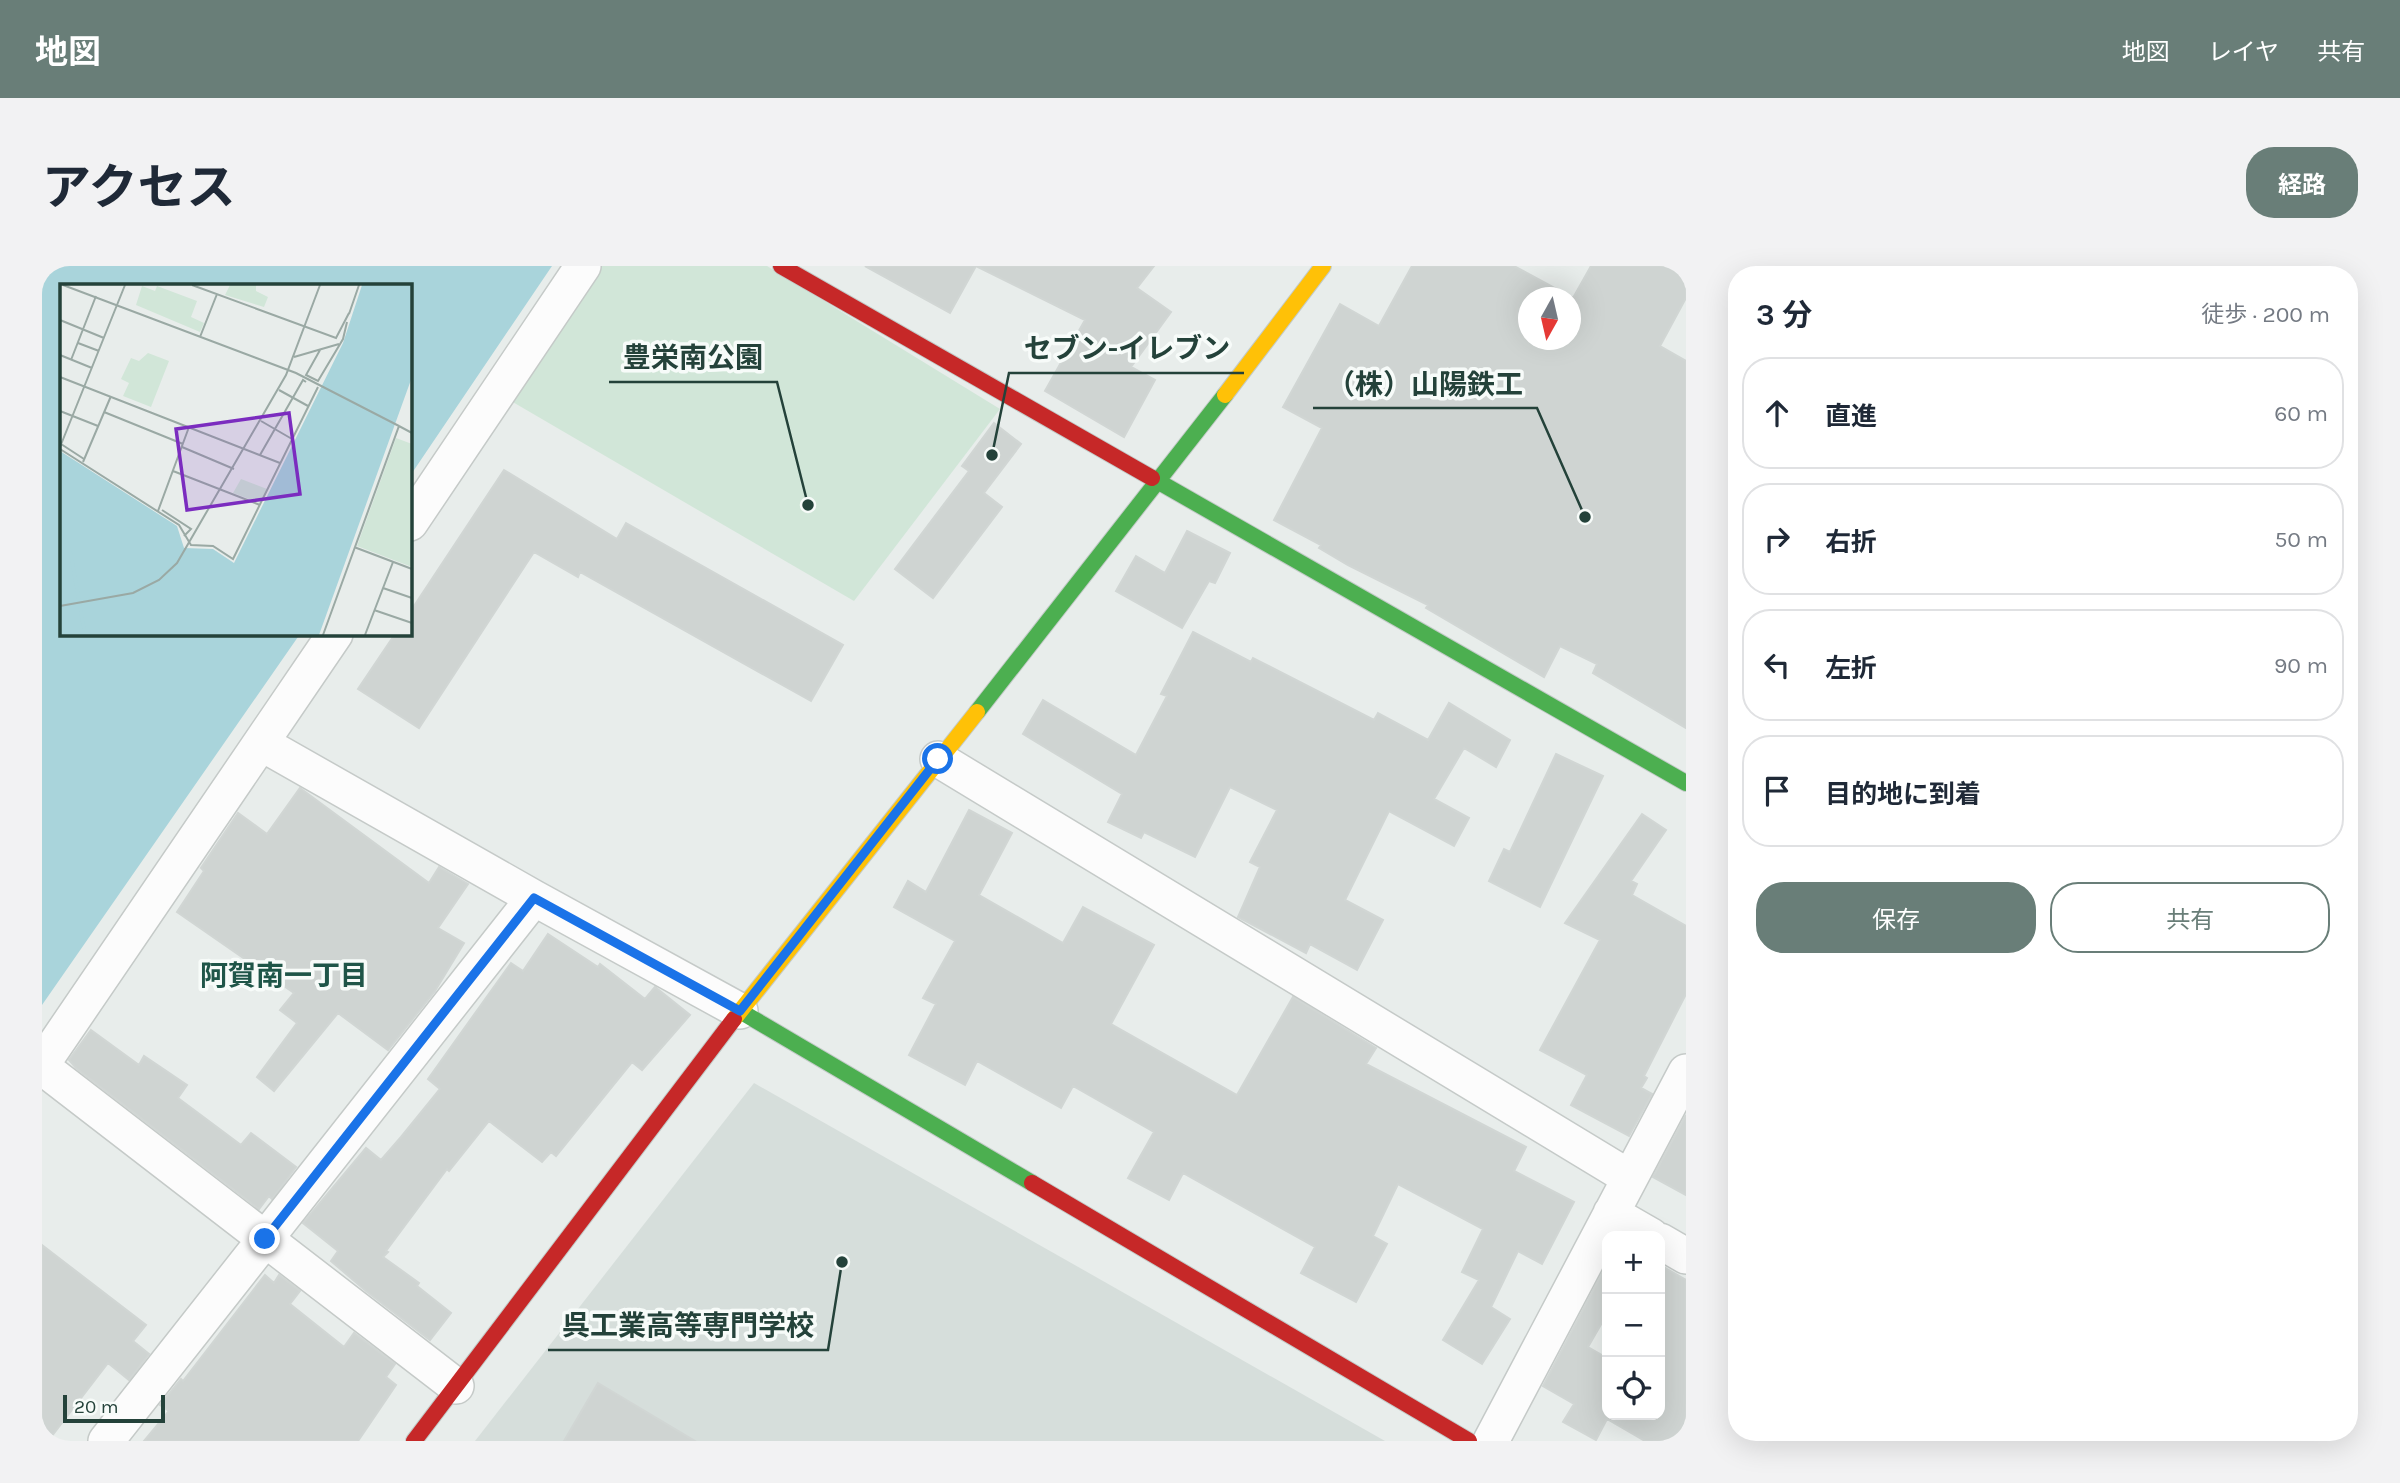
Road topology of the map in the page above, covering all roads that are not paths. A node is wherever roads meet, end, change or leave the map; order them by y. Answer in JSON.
{"nodes":[{"id":1,"x":583,"y":266,"type":"edge"},
{"id":2,"x":781,"y":266,"type":"edge"},
{"id":3,"x":1324,"y":266,"type":"edge"},
{"id":4,"x":1158,"y":483,"type":"junction"},
{"id":5,"x":411,"y":522,"type":"edge"},
{"id":6,"x":334,"y":635,"type":"edge"},
{"id":7,"x":261,"y":743,"type":"junction"},
{"id":8,"x":938,"y":759,"type":"junction"},
{"id":9,"x":1686,"y":783,"type":"edge"},
{"id":10,"x":534,"y":898,"type":"junction"},
{"id":11,"x":740,"y":1011,"type":"junction"},
{"id":12,"x":42,"y":1066,"type":"edge"},
{"id":13,"x":1686,"y":1072,"type":"edge"},
{"id":14,"x":1630,"y":1178,"type":"junction"},
{"id":15,"x":1611,"y":1213,"type":"junction"},
{"id":16,"x":1642,"y":1231,"type":"edge"},
{"id":17,"x":265,"y":1239,"type":"junction"},
{"id":18,"x":1665,"y":1244,"type":"edge"},
{"id":19,"x":1686,"y":1256,"type":"edge"},
{"id":20,"x":456,"y":1386,"type":"junction"},
{"id":21,"x":106,"y":1441,"type":"edge"},
{"id":22,"x":414,"y":1441,"type":"edge"},
{"id":23,"x":1469,"y":1441,"type":"edge"},
{"id":24,"x":1491,"y":1441,"type":"edge"}],
"edges":[{"from":1,"to":5,"type":"street"},
{"from":2,"to":4,"type":"street"},
{"from":3,"to":4,"type":"street"},
{"from":4,"to":8,"type":"street"},
{"from":4,"to":9,"type":"street"},
{"from":6,"to":7,"type":"street"},
{"from":7,"to":10,"type":"street"},
{"from":7,"to":12,"type":"street"},
{"from":8,"to":11,"type":"street"},
{"from":8,"to":14,"type":"street"},
{"from":10,"to":11,"type":"street"},
{"from":10,"to":17,"type":"street"},
{"from":11,"to":20,"type":"street"},
{"from":11,"to":23,"type":"street"},
{"from":12,"to":17,"type":"street"},
{"from":13,"to":14,"type":"street"},
{"from":14,"to":15,"type":"street"},
{"from":15,"to":16,"type":"street"},
{"from":15,"to":24,"type":"street"},
{"from":17,"to":20,"type":"street"},
{"from":17,"to":21,"type":"street"},
{"from":18,"to":19,"type":"street"},
{"from":20,"to":22,"type":"street"}]}
